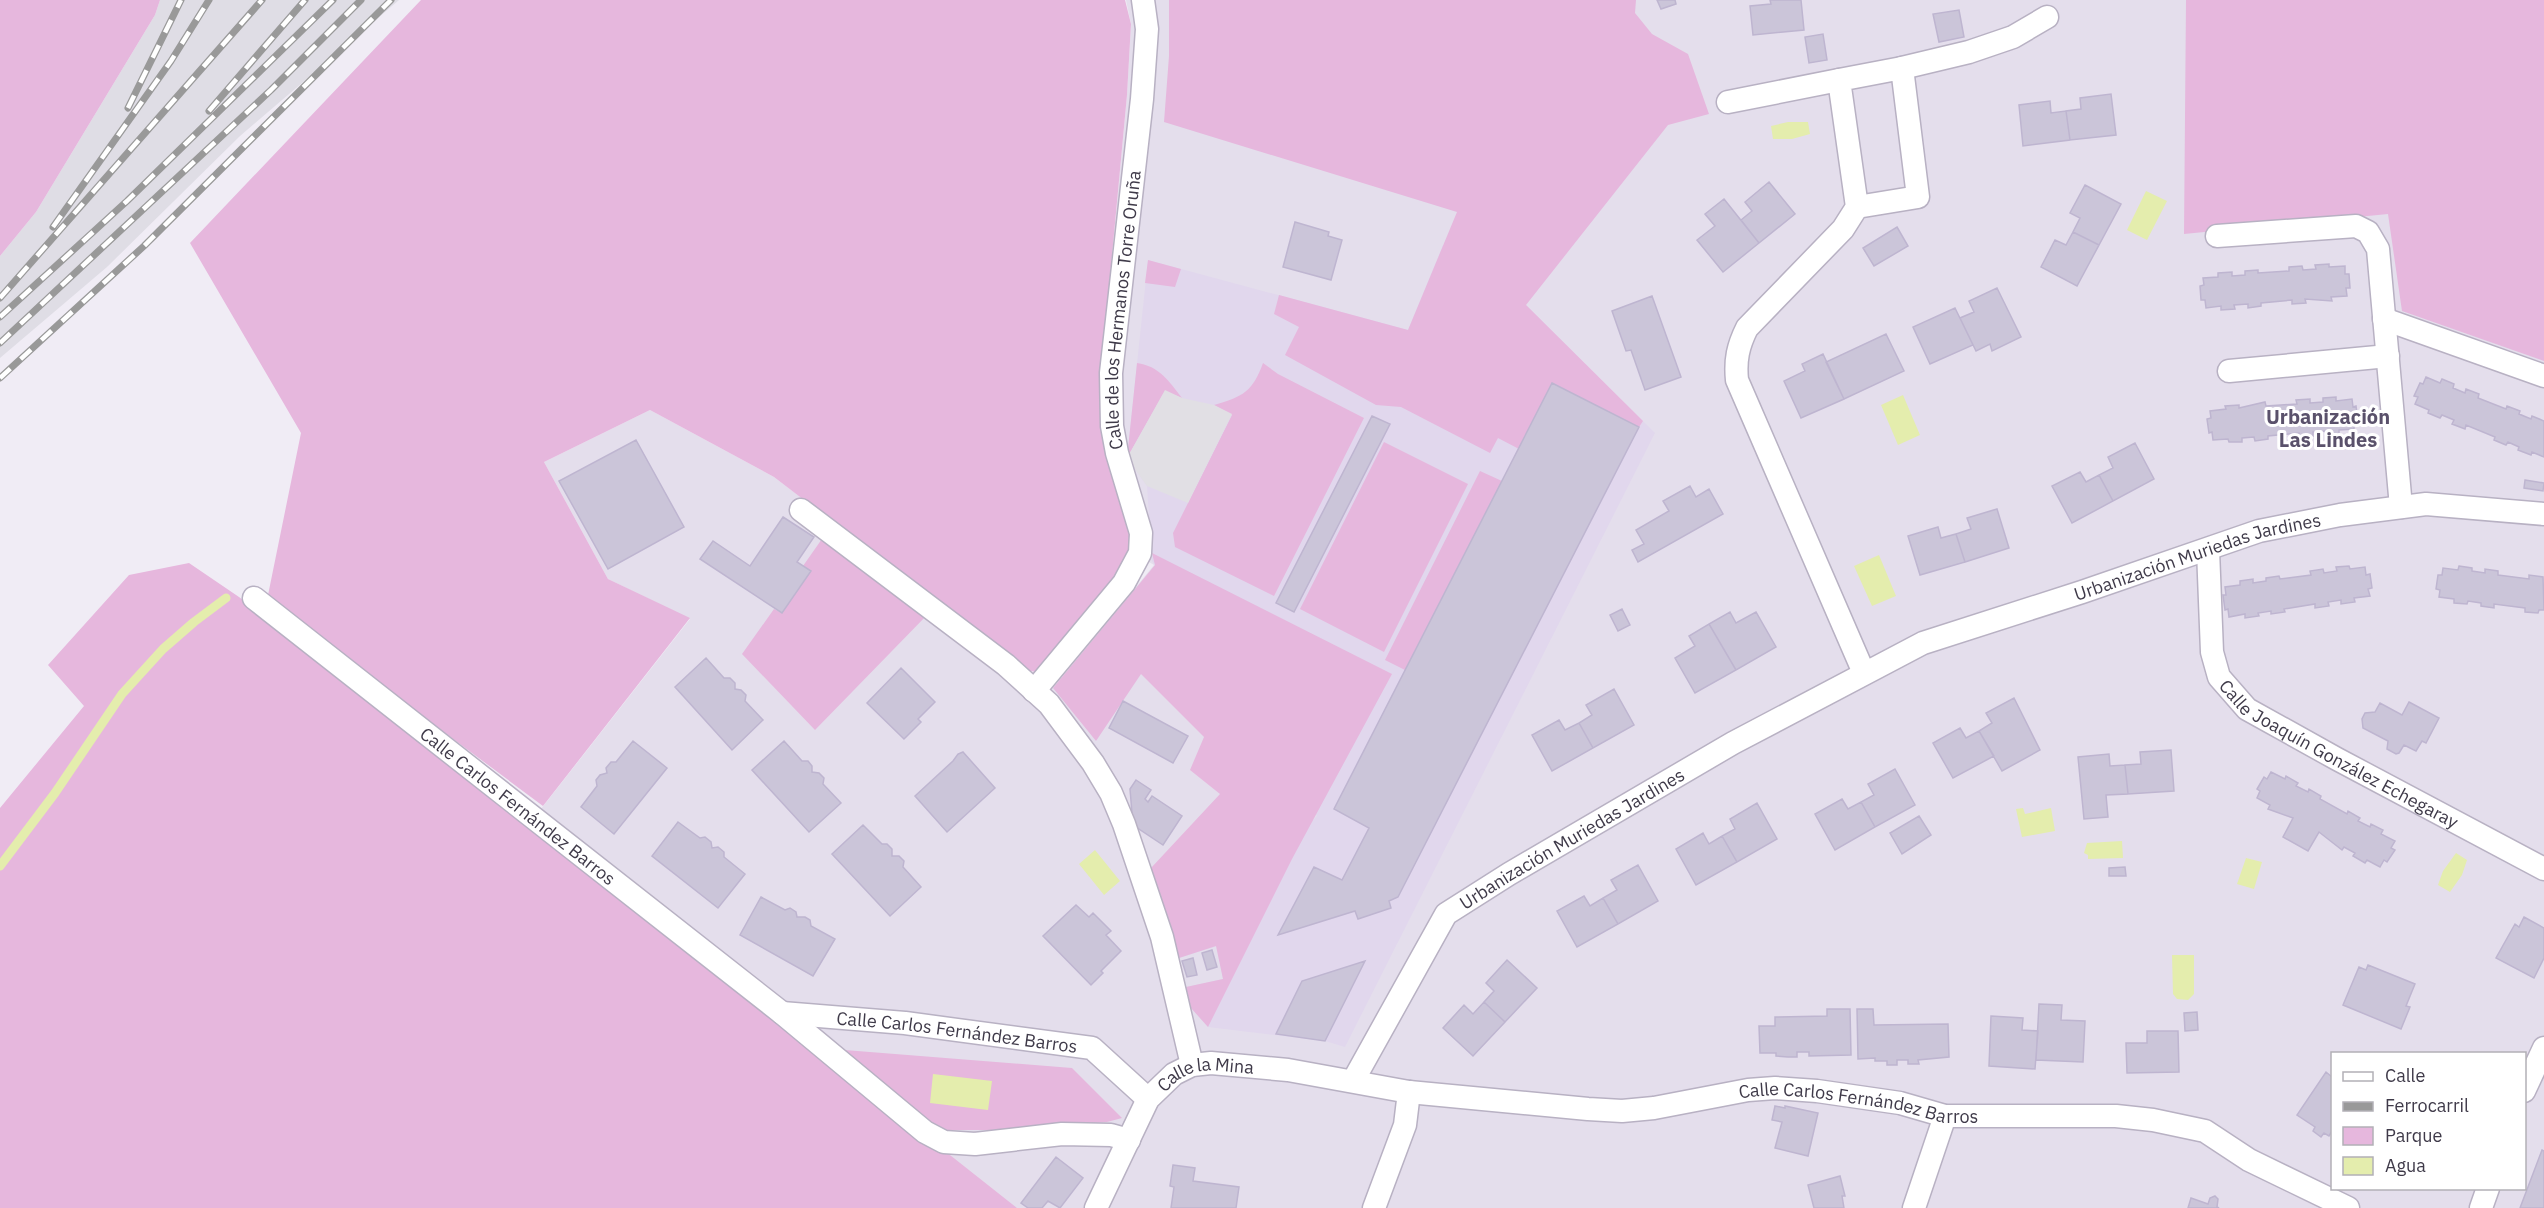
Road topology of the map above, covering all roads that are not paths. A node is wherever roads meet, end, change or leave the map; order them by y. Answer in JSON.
{"nodes":[{"id":1,"x":1143,"y":0,"type":"edge"},
{"id":2,"x":2047,"y":17,"type":"dead end"},
{"id":3,"x":1902,"y":68,"type":"junction"},
{"id":4,"x":1839,"y":80,"type":"junction"},
{"id":5,"x":1728,"y":102,"type":"dead end"},
{"id":6,"x":1857,"y":207,"type":"junction"},
{"id":7,"x":2217,"y":236,"type":"dead end"},
{"id":8,"x":2384,"y":320,"type":"junction"},
{"id":9,"x":2388,"y":356,"type":"junction"},
{"id":10,"x":2229,"y":371,"type":"dead end"},
{"id":11,"x":2544,"y":376,"type":"edge"},
{"id":12,"x":2401,"y":507,"type":"junction"},
{"id":13,"x":801,"y":510,"type":"dead end"},
{"id":14,"x":2544,"y":514,"type":"edge"},
{"id":15,"x":2208,"y":550,"type":"junction"},
{"id":16,"x":254,"y":598,"type":"dead end"},
{"id":17,"x":1863,"y":673,"type":"junction"},
{"id":18,"x":1034,"y":691,"type":"junction"},
{"id":19,"x":2544,"y":869,"type":"edge"},
{"id":20,"x":782,"y":1013,"type":"junction"},
{"id":21,"x":2544,"y":1048,"type":"edge"},
{"id":22,"x":1191,"y":1065,"type":"junction"},
{"id":23,"x":1353,"y":1081,"type":"junction"},
{"id":24,"x":2526,"y":1087,"type":"edge"},
{"id":25,"x":1410,"y":1092,"type":"junction"},
{"id":26,"x":1148,"y":1099,"type":"junction"},
{"id":27,"x":1945,"y":1116,"type":"junction"},
{"id":28,"x":1129,"y":1140,"type":"junction"},
{"id":29,"x":2487,"y":1190,"type":"edge"},
{"id":30,"x":1096,"y":1208,"type":"edge"},
{"id":31,"x":1374,"y":1208,"type":"edge"},
{"id":32,"x":1914,"y":1208,"type":"edge"},
{"id":33,"x":2348,"y":1208,"type":"edge"},
{"id":34,"x":2481,"y":1208,"type":"edge"}],
"edges":[{"from":1,"to":18,"type":"street","name":"Calle de los Hermanos Torre Oruña"},
{"from":2,"to":3,"type":"street"},
{"from":3,"to":4,"type":"street"},
{"from":3,"to":6,"type":"street"},
{"from":4,"to":5,"type":"street"},
{"from":4,"to":6,"type":"street"},
{"from":6,"to":17,"type":"street"},
{"from":7,"to":8,"type":"street"},
{"from":8,"to":9,"type":"street"},
{"from":8,"to":11,"type":"street"},
{"from":9,"to":10,"type":"street"},
{"from":9,"to":12,"type":"street"},
{"from":12,"to":14,"type":"street","name":"Urbanización Muriedas Jardines"},
{"from":12,"to":15,"type":"street","name":"Urbanización Muriedas Jardines"},
{"from":13,"to":18,"type":"street"},
{"from":15,"to":17,"type":"street","name":"Urbanización Muriedas Jardines"},
{"from":15,"to":19,"type":"street","name":"Calle Joaquín González Echegaray"},
{"from":16,"to":20,"type":"street","name":"Calle Carlos Fernández Barros"},
{"from":17,"to":23,"type":"street","name":"Urbanización Muriedas Jardines"},
{"from":18,"to":22,"type":"street"},
{"from":20,"to":26,"type":"street","name":"Calle Carlos Fernández Barros"},
{"from":20,"to":28,"type":"street","name":"Calle Carlos Fernández Barros"},
{"from":21,"to":24,"type":"street"},
{"from":22,"to":23,"type":"street","name":"Calle la Mina"},
{"from":22,"to":26,"type":"street","name":"Calle la Mina"},
{"from":23,"to":25,"type":"street","name":"Calle Carlos Fernández Barros"},
{"from":25,"to":27,"type":"street","name":"Calle Carlos Fernández Barros"},
{"from":25,"to":31,"type":"street"},
{"from":26,"to":28,"type":"street","name":"Calle la Mina"},
{"from":27,"to":32,"type":"street"},
{"from":27,"to":33,"type":"street","name":"Calle Carlos Fernández Barros"},
{"from":28,"to":30,"type":"street","name":"Calle la Mina"},
{"from":29,"to":34,"type":"street"}]}
